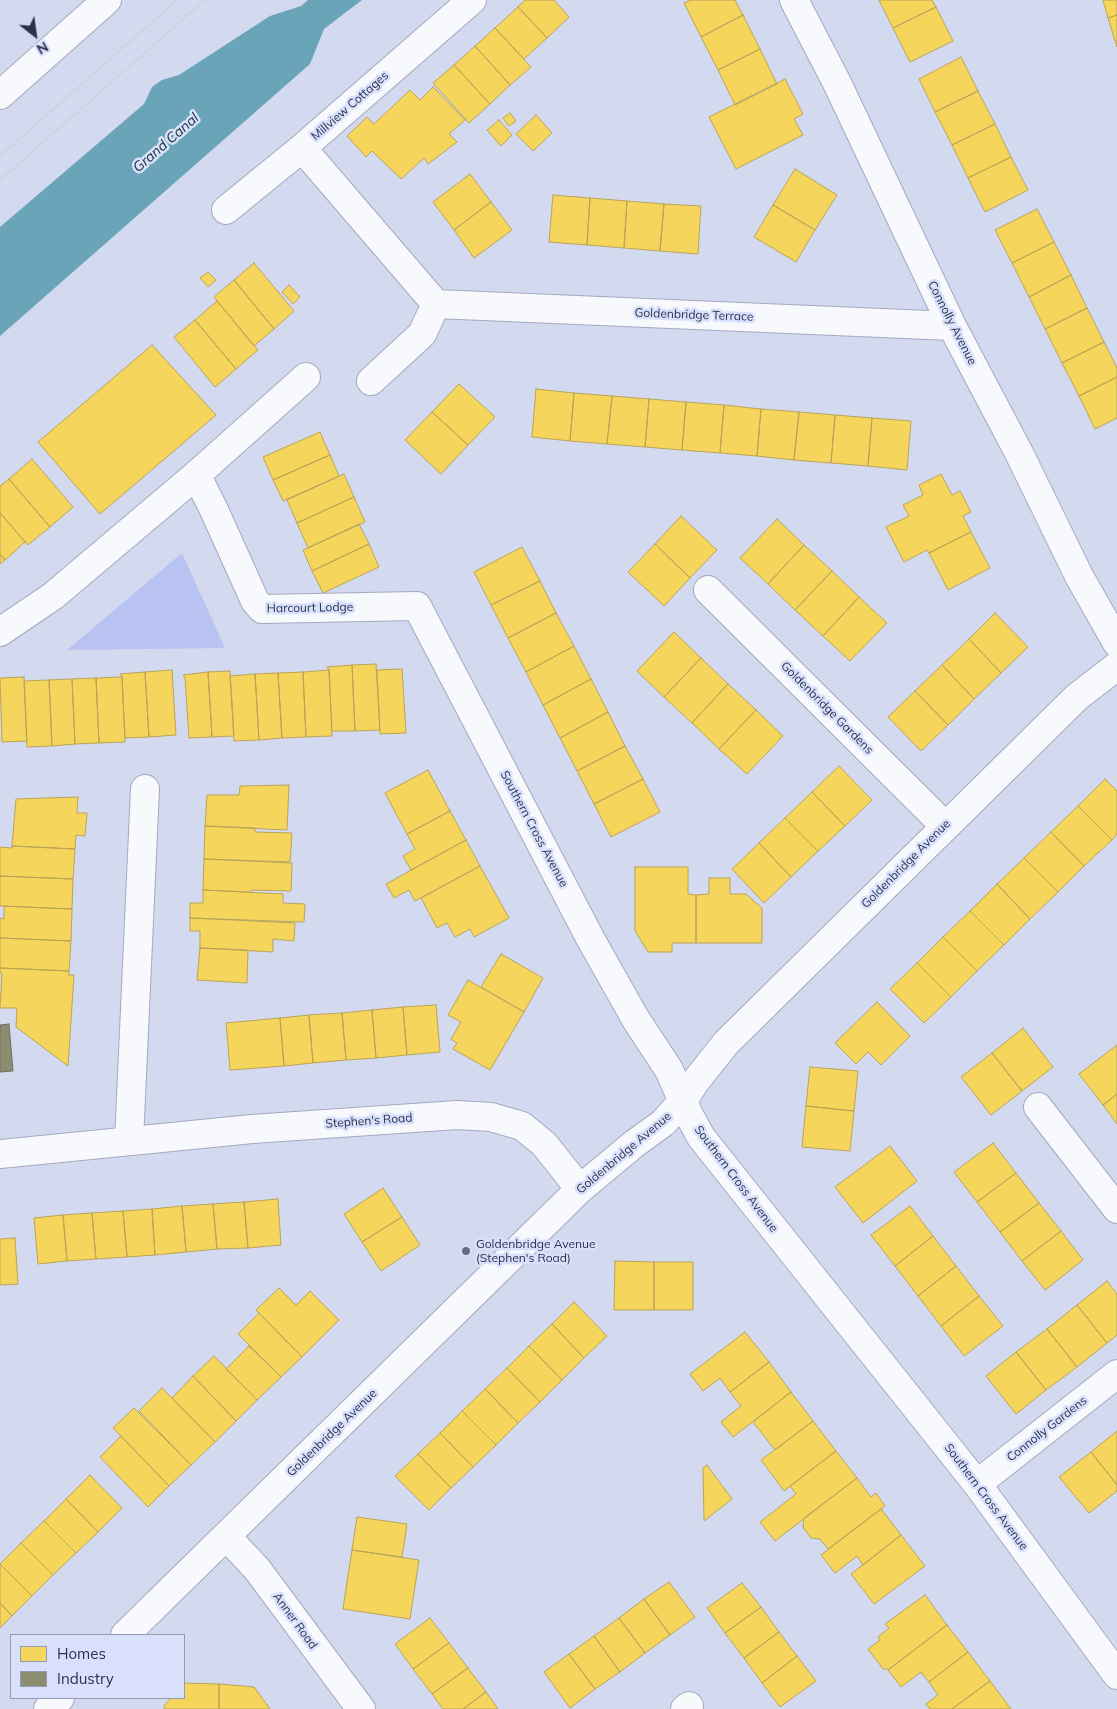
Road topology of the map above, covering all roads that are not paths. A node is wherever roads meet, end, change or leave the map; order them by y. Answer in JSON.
{"nodes":[{"id":1,"x":107,"y":0,"type":"edge"},
{"id":2,"x":472,"y":0,"type":"edge"},
{"id":3,"x":794,"y":0,"type":"edge"},
{"id":4,"x":0,"y":95,"type":"edge"},
{"id":5,"x":302,"y":148,"type":"junction"},
{"id":6,"x":226,"y":210,"type":"dead end"},
{"id":7,"x":436,"y":304,"type":"junction"},
{"id":8,"x":952,"y":326,"type":"junction"},
{"id":9,"x":306,"y":376,"type":"dead end"},
{"id":10,"x":371,"y":381,"type":"dead end"},
{"id":11,"x":195,"y":476,"type":"junction"},
{"id":12,"x":708,"y":590,"type":"dead end"},
{"id":13,"x":418,"y":606,"type":"joint"},
{"id":14,"x":0,"y":632,"type":"edge"},
{"id":15,"x":1117,"y":643,"type":"edge"},
{"id":16,"x":1117,"y":666,"type":"edge"},
{"id":17,"x":145,"y":789,"type":"dead end"},
{"id":18,"x":945,"y":826,"type":"junction"},
{"id":19,"x":683,"y":1101,"type":"junction"},
{"id":20,"x":1038,"y":1107,"type":"dead end"},
{"id":21,"x":129,"y":1141,"type":"junction"},
{"id":22,"x":0,"y":1154,"type":"edge"},
{"id":23,"x":580,"y":1189,"type":"junction"},
{"id":24,"x":1117,"y":1209,"type":"edge"},
{"id":25,"x":1117,"y":1374,"type":"edge"},
{"id":26,"x":977,"y":1484,"type":"junction"},
{"id":27,"x":226,"y":1536,"type":"junction"},
{"id":28,"x":125,"y":1634,"type":"edge"},
{"id":29,"x":1117,"y":1676,"type":"edge"},
{"id":30,"x":59,"y":1699,"type":"edge"},
{"id":31,"x":48,"y":1709,"type":"edge"},
{"id":32,"x":361,"y":1709,"type":"edge"}],
"edges":[{"from":1,"to":4,"type":"street"},
{"from":2,"to":5,"type":"street","name":"Millview Cottages"},
{"from":3,"to":8,"type":"street","name":"Connolly Avenue"},
{"from":5,"to":6,"type":"street","name":"Millview Cottages"},
{"from":5,"to":7,"type":"street"},
{"from":7,"to":8,"type":"street","name":"Goldenbridge Terrace"},
{"from":7,"to":10,"type":"street"},
{"from":8,"to":15,"type":"street","name":"Connolly Avenue"},
{"from":9,"to":11,"type":"street"},
{"from":11,"to":13,"type":"street","name":"Harcourt Lodge"},
{"from":11,"to":14,"type":"street"},
{"from":12,"to":18,"type":"street","name":"Goldenbridge Gardens"},
{"from":13,"to":19,"type":"street","name":"Southern Cross Avenue"},
{"from":16,"to":18,"type":"street","name":"Goldenbridge Avenue"},
{"from":17,"to":21,"type":"street"},
{"from":18,"to":19,"type":"street","name":"Goldenbridge Avenue"},
{"from":19,"to":23,"type":"street","name":"Goldenbridge Avenue"},
{"from":19,"to":26,"type":"street","name":"Southern Cross Avenue"},
{"from":20,"to":24,"type":"street"},
{"from":21,"to":22,"type":"street","name":"Stephen's Road"},
{"from":21,"to":23,"type":"street","name":"Stephen's Road"},
{"from":23,"to":27,"type":"street","name":"Goldenbridge Avenue"},
{"from":25,"to":26,"type":"street","name":"Connolly Gardens"},
{"from":26,"to":29,"type":"street","name":"Southern Cross Avenue"},
{"from":27,"to":28,"type":"street","name":"Goldenbridge Avenue"},
{"from":27,"to":32,"type":"street","name":"Anner Road"},
{"from":30,"to":31,"type":"street"}]}
